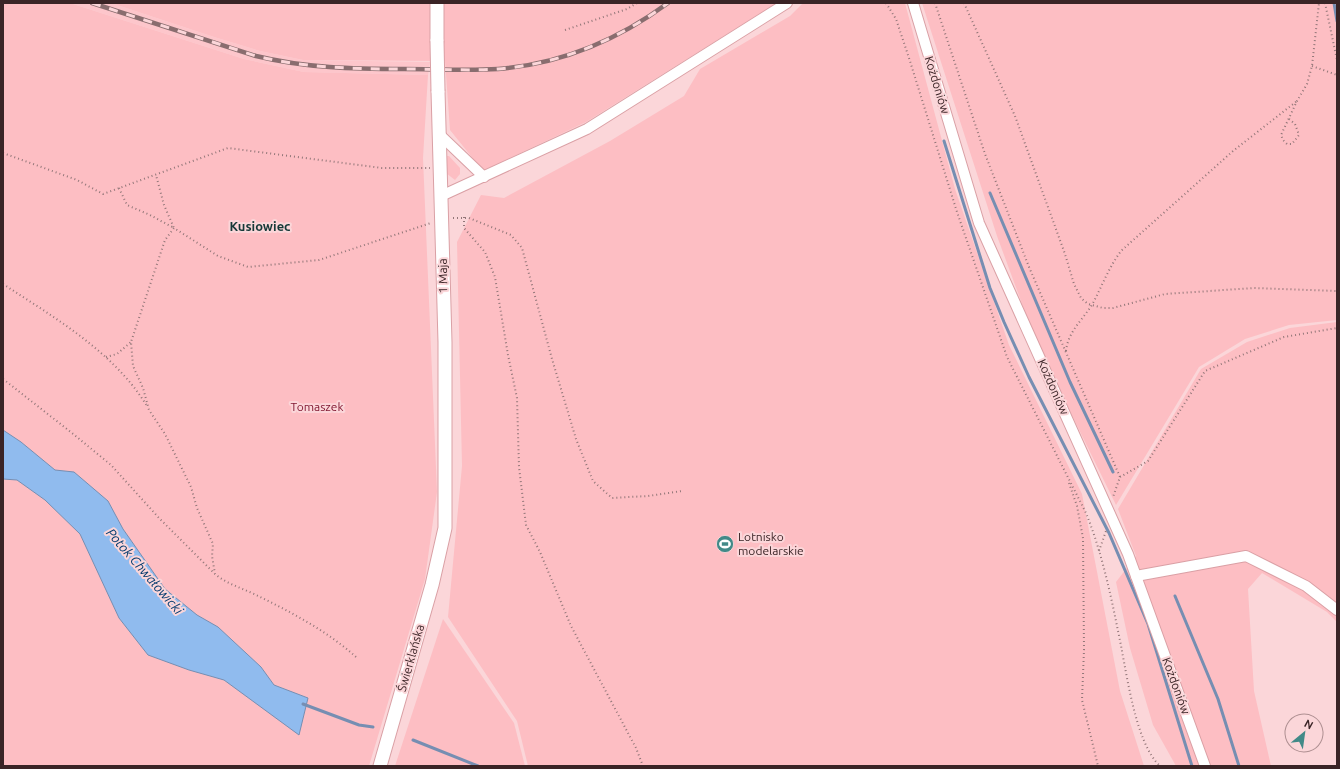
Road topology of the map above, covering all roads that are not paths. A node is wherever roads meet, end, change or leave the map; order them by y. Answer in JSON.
{"nodes":[{"id":1,"x":437,"y":3,"type":"edge"},
{"id":2,"x":787,"y":3,"type":"edge"},
{"id":3,"x":913,"y":3,"type":"edge"},
{"id":4,"x":439,"y":134,"type":"junction"},
{"id":5,"x":484,"y":177,"type":"junction"},
{"id":6,"x":441,"y":196,"type":"junction"},
{"id":7,"x":441,"y":550,"type":"joint"},
{"id":8,"x":1136,"y":576,"type":"junction"},
{"id":9,"x":1337,"y":610,"type":"edge"},
{"id":10,"x":380,"y":766,"type":"edge"},
{"id":11,"x":1205,"y":766,"type":"edge"}],
"edges":[{"from":1,"to":4,"type":"main road","name":"1 Maja","bridge":true},
{"from":2,"to":5,"type":"street"},
{"from":3,"to":8,"type":"street","name":"Kożdoniów"},
{"from":4,"to":5,"type":"street"},
{"from":4,"to":6,"type":"main road","name":"1 Maja"},
{"from":5,"to":6,"type":"street"},
{"from":6,"to":7,"type":"main road","name":"1 Maja"},
{"from":7,"to":10,"type":"main road","name":"Świerklańska"},
{"from":8,"to":9,"type":"street"},
{"from":8,"to":11,"type":"street","name":"Kożdoniów"}]}
